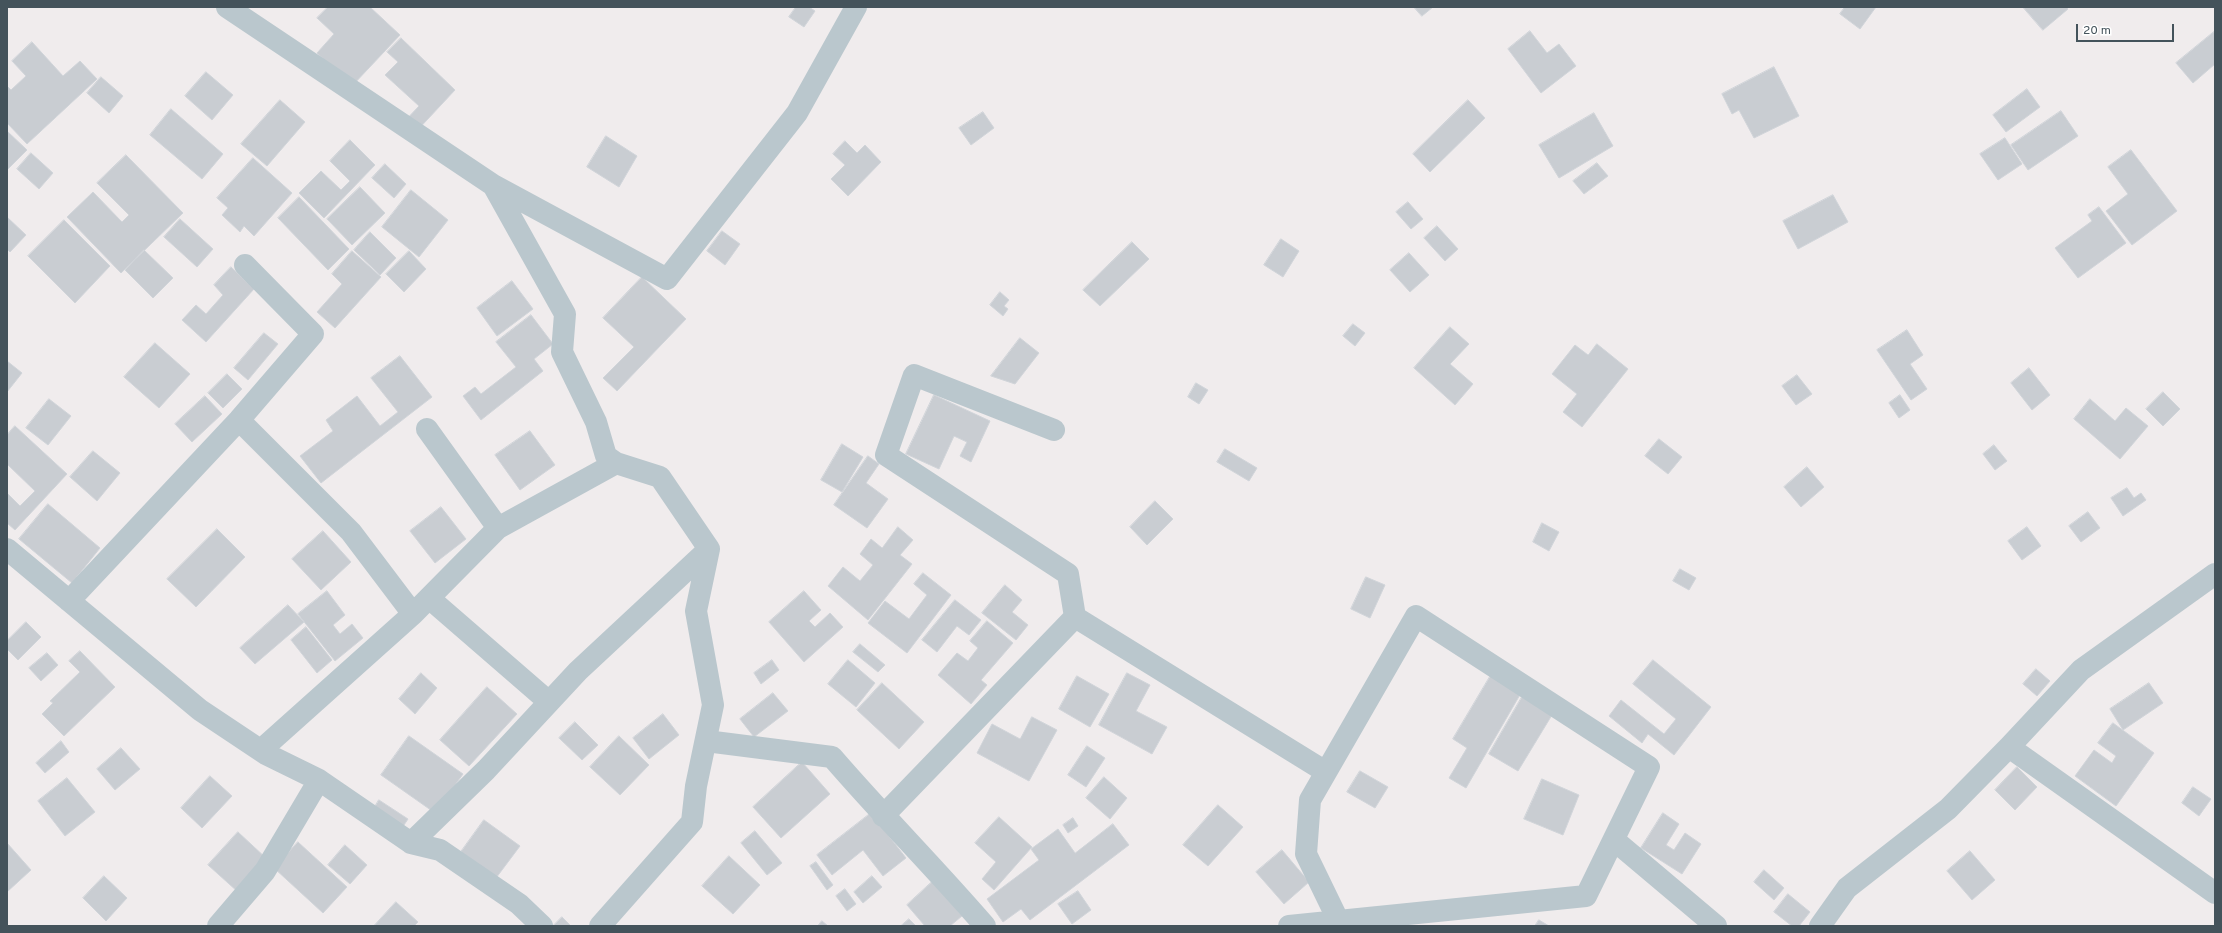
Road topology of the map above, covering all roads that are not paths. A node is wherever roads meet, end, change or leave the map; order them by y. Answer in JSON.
{"nodes":[{"id":1,"x":227,"y":7,"type":"edge"},
{"id":2,"x":856,"y":7,"type":"edge"},
{"id":3,"x":493,"y":185,"type":"junction"},
{"id":4,"x":245,"y":265,"type":"dead end"},
{"id":5,"x":239,"y":420,"type":"junction"},
{"id":6,"x":427,"y":429,"type":"dead end"},
{"id":7,"x":1054,"y":430,"type":"dead end"},
{"id":8,"x":616,"y":463,"type":"junction"},
{"id":9,"x":498,"y":528,"type":"junction"},
{"id":10,"x":7,"y":549,"type":"edge"},
{"id":11,"x":709,"y":549,"type":"junction"},
{"id":12,"x":2215,"y":574,"type":"edge"},
{"id":13,"x":429,"y":598,"type":"junction"},
{"id":14,"x":69,"y":601,"type":"junction"},
{"id":15,"x":413,"y":614,"type":"junction"},
{"id":16,"x":1075,"y":617,"type":"junction"},
{"id":17,"x":549,"y":702,"type":"junction"},
{"id":18,"x":706,"y":741,"type":"junction"},
{"id":19,"x":2008,"y":747,"type":"junction"},
{"id":20,"x":261,"y":750,"type":"junction"},
{"id":21,"x":1326,"y":772,"type":"junction"},
{"id":22,"x":319,"y":780,"type":"junction"},
{"id":23,"x":883,"y":816,"type":"junction"},
{"id":24,"x":1614,"y":840,"type":"junction"},
{"id":25,"x":411,"y":843,"type":"junction"},
{"id":26,"x":2215,"y":893,"type":"edge"},
{"id":27,"x":1340,"y":923,"type":"edge"},
{"id":28,"x":218,"y":926,"type":"edge"},
{"id":29,"x":542,"y":926,"type":"edge"},
{"id":30,"x":600,"y":926,"type":"edge"},
{"id":31,"x":984,"y":926,"type":"edge"},
{"id":32,"x":1289,"y":926,"type":"edge"},
{"id":33,"x":1716,"y":926,"type":"edge"},
{"id":34,"x":1820,"y":926,"type":"edge"}],
"edges":[{"from":1,"to":3,"type":"street"},
{"from":2,"to":3,"type":"street"},
{"from":3,"to":8,"type":"street"},
{"from":4,"to":5,"type":"street"},
{"from":5,"to":14,"type":"street"},
{"from":5,"to":15,"type":"street"},
{"from":6,"to":9,"type":"street"},
{"from":7,"to":16,"type":"street"},
{"from":8,"to":9,"type":"street"},
{"from":8,"to":11,"type":"street"},
{"from":9,"to":13,"type":"street"},
{"from":10,"to":14,"type":"street"},
{"from":11,"to":17,"type":"street"},
{"from":11,"to":18,"type":"street"},
{"from":12,"to":19,"type":"street"},
{"from":13,"to":15,"type":"street"},
{"from":13,"to":17,"type":"street"},
{"from":14,"to":20,"type":"street"},
{"from":15,"to":20,"type":"street"},
{"from":16,"to":21,"type":"street"},
{"from":16,"to":23,"type":"street"},
{"from":17,"to":25,"type":"street"},
{"from":18,"to":23,"type":"street"},
{"from":18,"to":30,"type":"street"},
{"from":19,"to":26,"type":"street"},
{"from":19,"to":34,"type":"street"},
{"from":20,"to":22,"type":"street"},
{"from":21,"to":24,"type":"street"},
{"from":21,"to":27,"type":"street"},
{"from":22,"to":25,"type":"street"},
{"from":22,"to":28,"type":"street"},
{"from":23,"to":31,"type":"street"},
{"from":24,"to":27,"type":"street"},
{"from":24,"to":33,"type":"street"},
{"from":25,"to":29,"type":"street"},
{"from":27,"to":32,"type":"street"}]}
